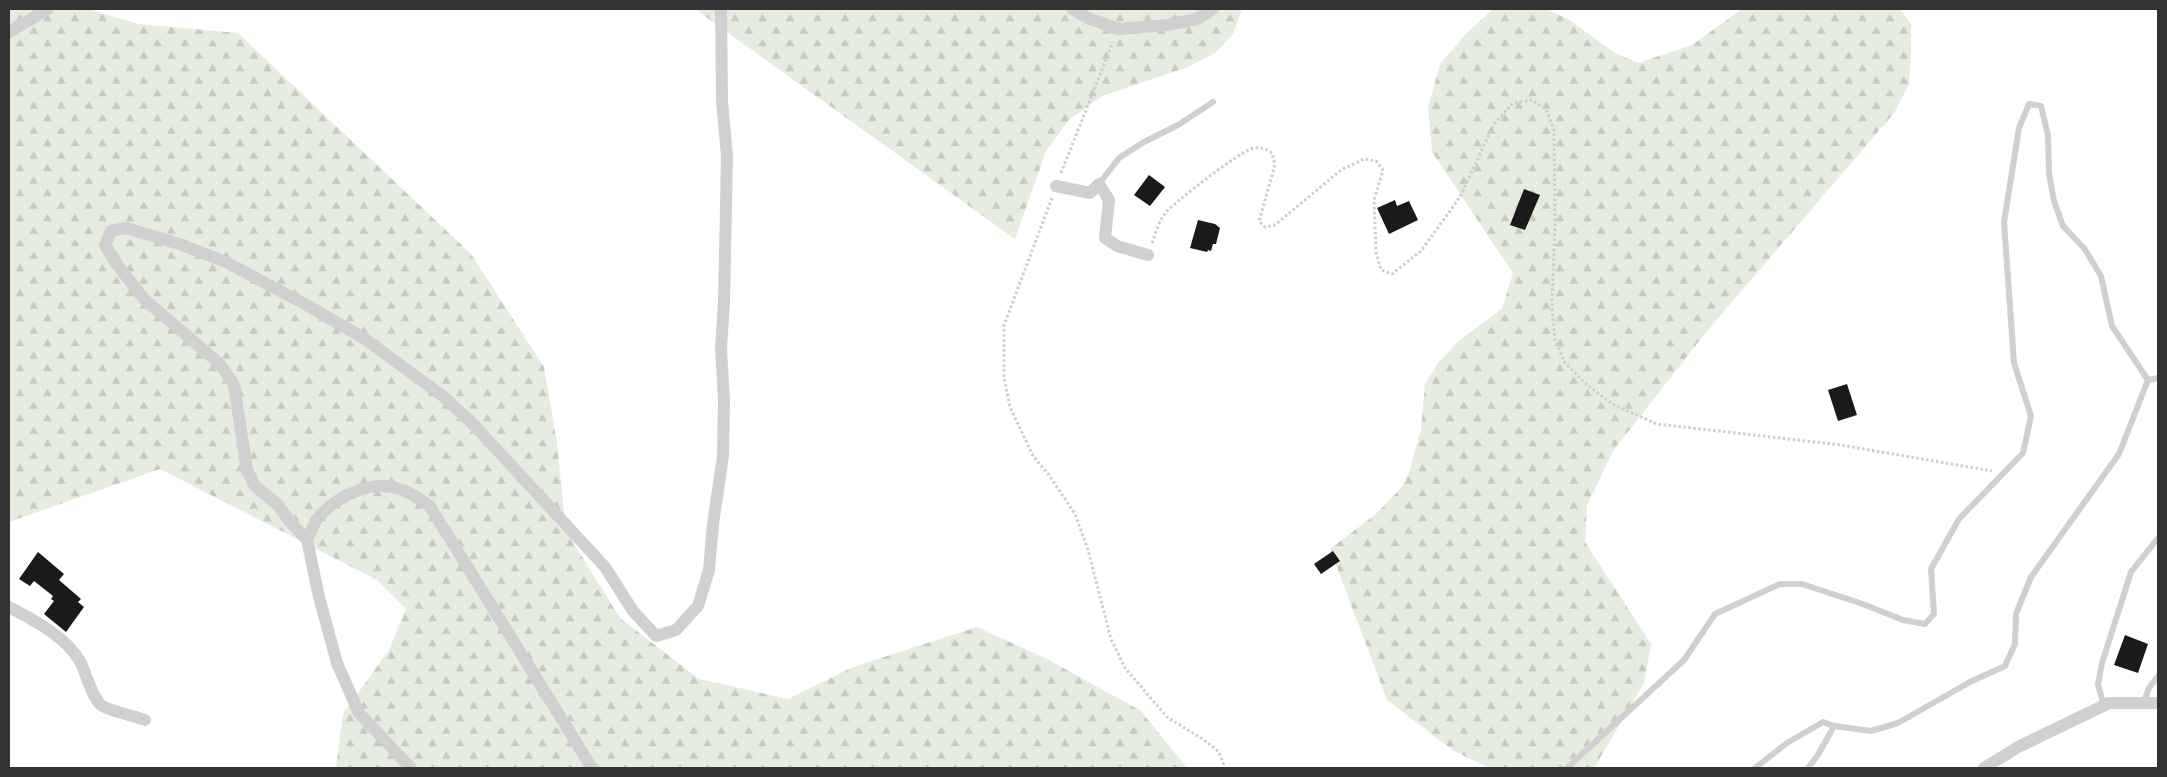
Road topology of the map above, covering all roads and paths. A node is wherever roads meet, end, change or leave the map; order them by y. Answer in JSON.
{"nodes":[{"id":1,"x":48,"y":9,"type":"edge"},
{"id":2,"x":721,"y":9,"type":"edge"},
{"id":3,"x":1072,"y":9,"type":"edge"},
{"id":4,"x":1213,"y":9,"type":"edge"},
{"id":5,"x":1118,"y":28,"type":"junction"},
{"id":6,"x":9,"y":32,"type":"edge"},
{"id":7,"x":1213,"y":102,"type":"dead end"},
{"id":8,"x":1098,"y":184,"type":"junction"},
{"id":9,"x":1056,"y":186,"type":"junction"},
{"id":10,"x":1148,"y":255,"type":"joint"},
{"id":11,"x":2158,"y":378,"type":"edge"},
{"id":12,"x":2148,"y":380,"type":"junction"},
{"id":13,"x":2004,"y":473,"type":"junction"},
{"id":14,"x":2158,"y":538,"type":"edge"},
{"id":15,"x":307,"y":540,"type":"junction"},
{"id":16,"x":9,"y":607,"type":"edge"},
{"id":17,"x":2158,"y":676,"type":"edge"},
{"id":18,"x":2144,"y":702,"type":"junction"},
{"id":19,"x":2158,"y":703,"type":"edge"},
{"id":20,"x":2104,"y":705,"type":"junction"},
{"id":21,"x":145,"y":720,"type":"dead end"},
{"id":22,"x":1834,"y":726,"type":"junction"},
{"id":23,"x":411,"y":768,"type":"edge"},
{"id":24,"x":592,"y":768,"type":"edge"},
{"id":25,"x":1225,"y":768,"type":"edge"},
{"id":26,"x":1567,"y":768,"type":"edge"},
{"id":27,"x":1756,"y":768,"type":"edge"},
{"id":28,"x":1808,"y":768,"type":"edge"},
{"id":29,"x":1984,"y":768,"type":"edge"}],
"edges":[{"from":1,"to":6,"type":"street"},
{"from":2,"to":15,"type":"street"},
{"from":3,"to":5,"type":"street"},
{"from":4,"to":5,"type":"street"},
{"from":5,"to":9,"type":"path"},
{"from":7,"to":8,"type":"lane"},
{"from":8,"to":9,"type":"street"},
{"from":8,"to":10,"type":"street"},
{"from":9,"to":25,"type":"path"},
{"from":10,"to":13,"type":"path"},
{"from":11,"to":12,"type":"lane"},
{"from":12,"to":13,"type":"lane"},
{"from":12,"to":22,"type":"lane"},
{"from":13,"to":26,"type":"lane"},
{"from":14,"to":20,"type":"lane"},
{"from":15,"to":23,"type":"street"},
{"from":15,"to":24,"type":"street"},
{"from":16,"to":21,"type":"street"},
{"from":17,"to":18,"type":"lane"},
{"from":18,"to":19,"type":"street"},
{"from":18,"to":20,"type":"street"},
{"from":20,"to":29,"type":"street"},
{"from":22,"to":27,"type":"lane"},
{"from":22,"to":28,"type":"lane"}]}
